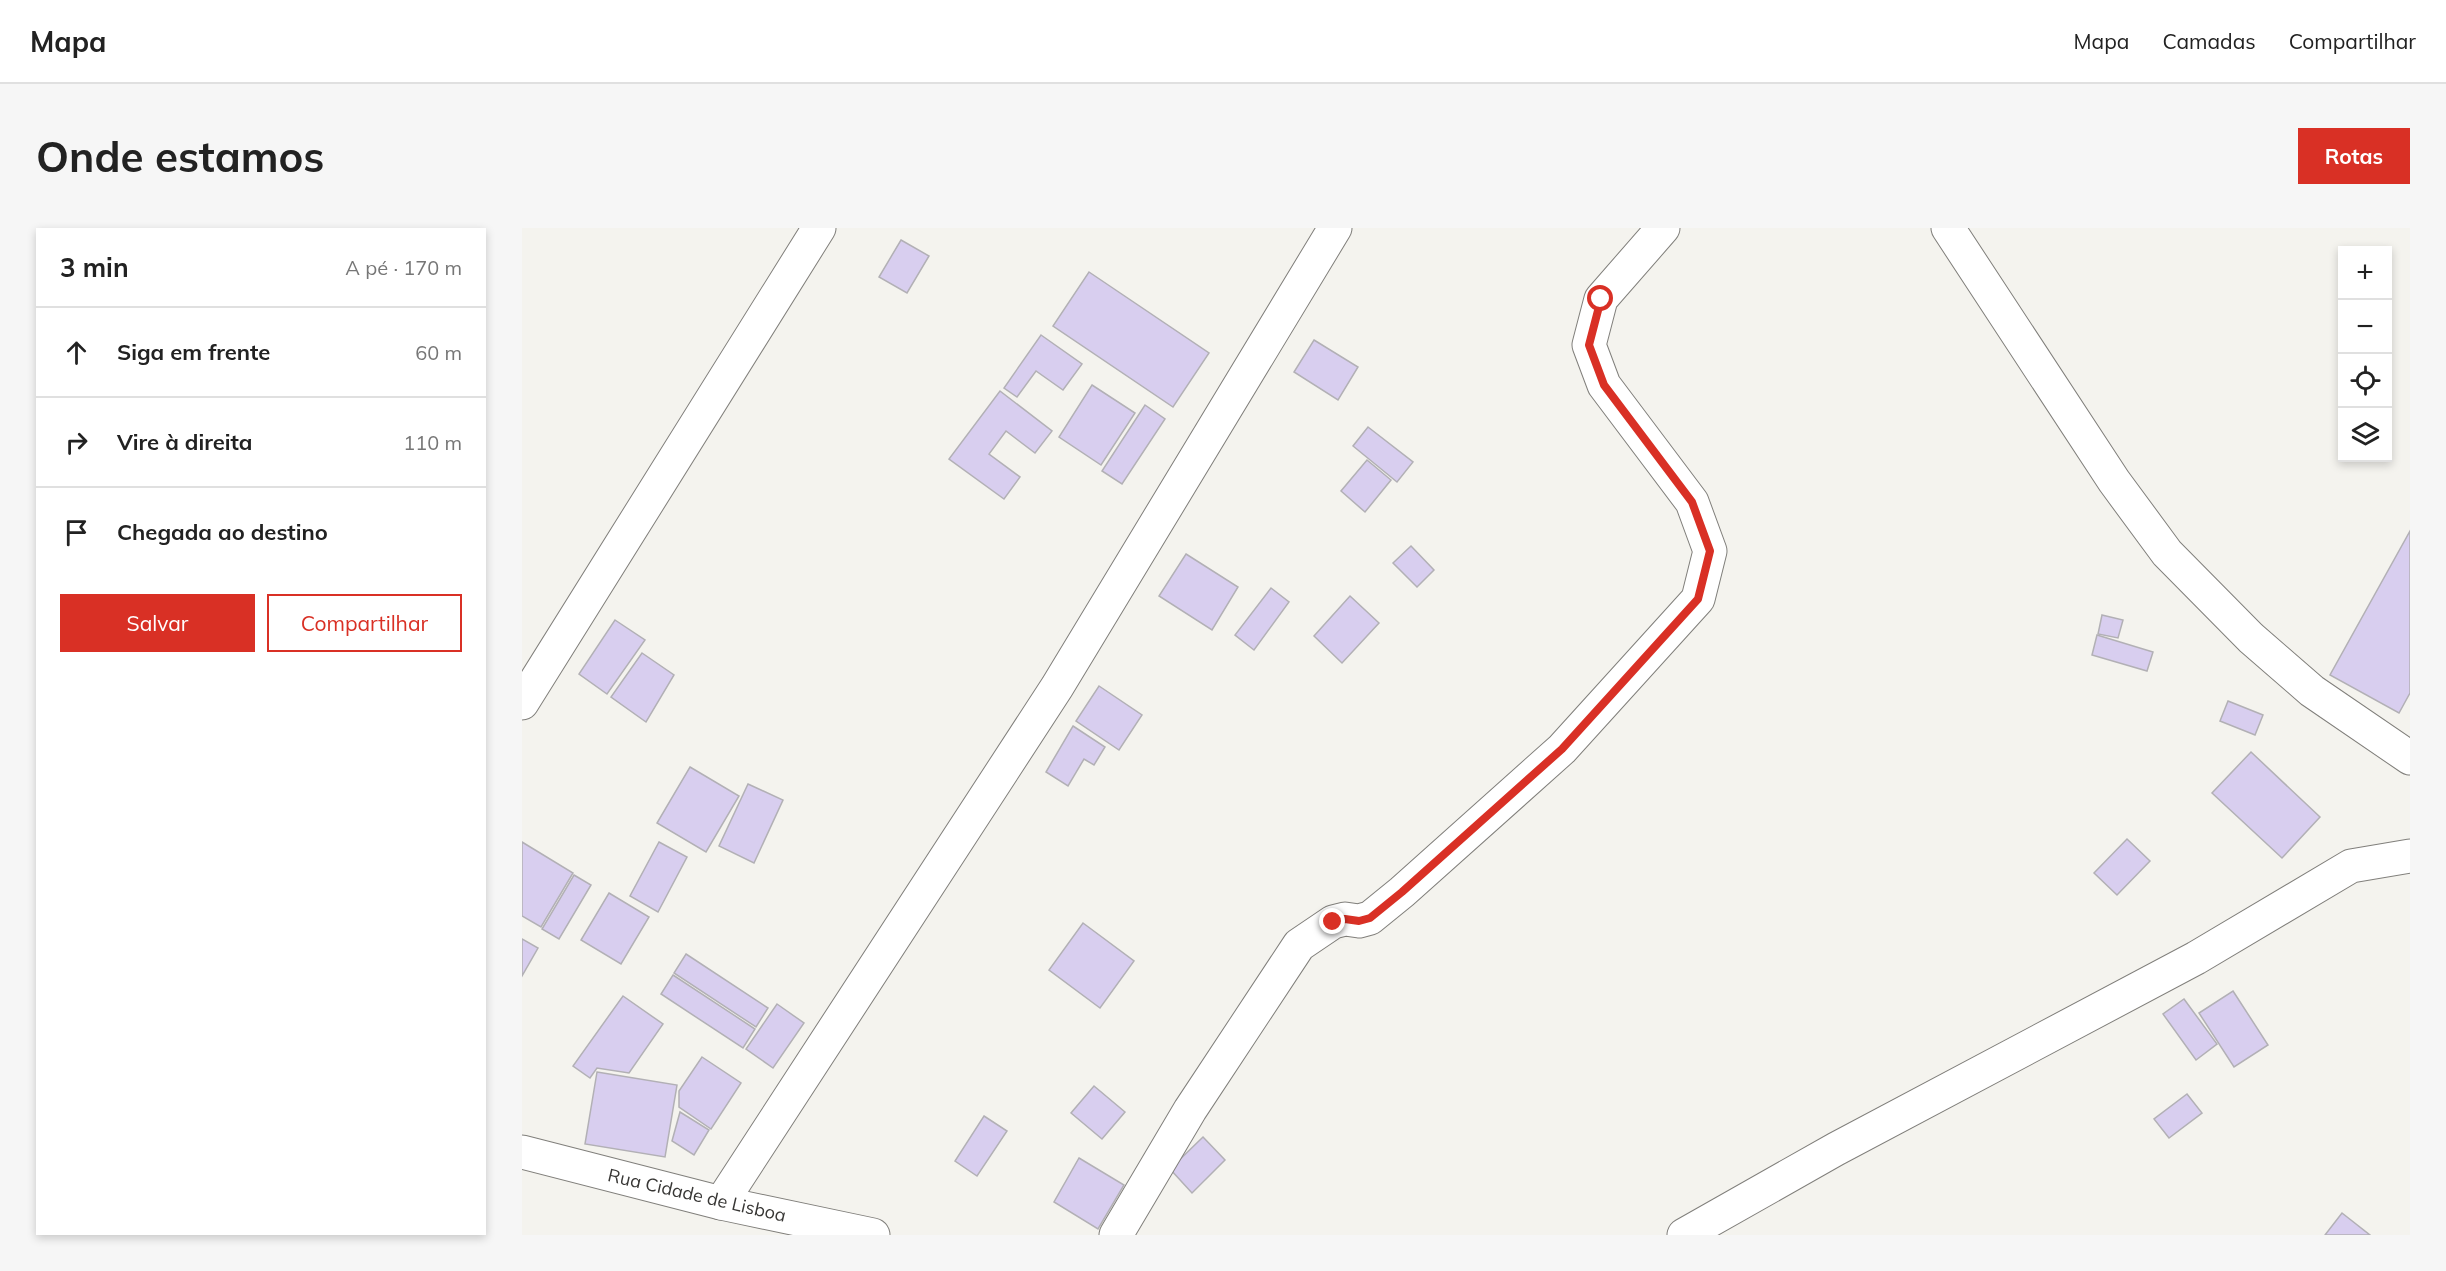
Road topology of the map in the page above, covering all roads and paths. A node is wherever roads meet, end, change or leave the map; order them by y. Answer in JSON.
{"nodes":[{"id":1,"x":819,"y":228,"type":"edge"},
{"id":2,"x":1335,"y":228,"type":"edge"},
{"id":3,"x":1663,"y":228,"type":"edge"},
{"id":4,"x":1948,"y":228,"type":"edge"},
{"id":5,"x":522,"y":703,"type":"edge"},
{"id":6,"x":2410,"y":758,"type":"edge"},
{"id":7,"x":2410,"y":856,"type":"edge"},
{"id":8,"x":522,"y":1152,"type":"edge"},
{"id":9,"x":721,"y":1203,"type":"junction"},
{"id":10,"x":873,"y":1235,"type":"edge"},
{"id":11,"x":1116,"y":1235,"type":"edge"},
{"id":12,"x":1684,"y":1235,"type":"edge"}],
"edges":[{"from":1,"to":5,"type":"street"},
{"from":2,"to":9,"type":"street"},
{"from":3,"to":11,"type":"street"},
{"from":4,"to":6,"type":"street"},
{"from":7,"to":12,"type":"street"},
{"from":8,"to":9,"type":"street","name":"Rua Cidade de Lisboa"},
{"from":9,"to":10,"type":"street","name":"Rua Cidade de Lisboa"}]}
